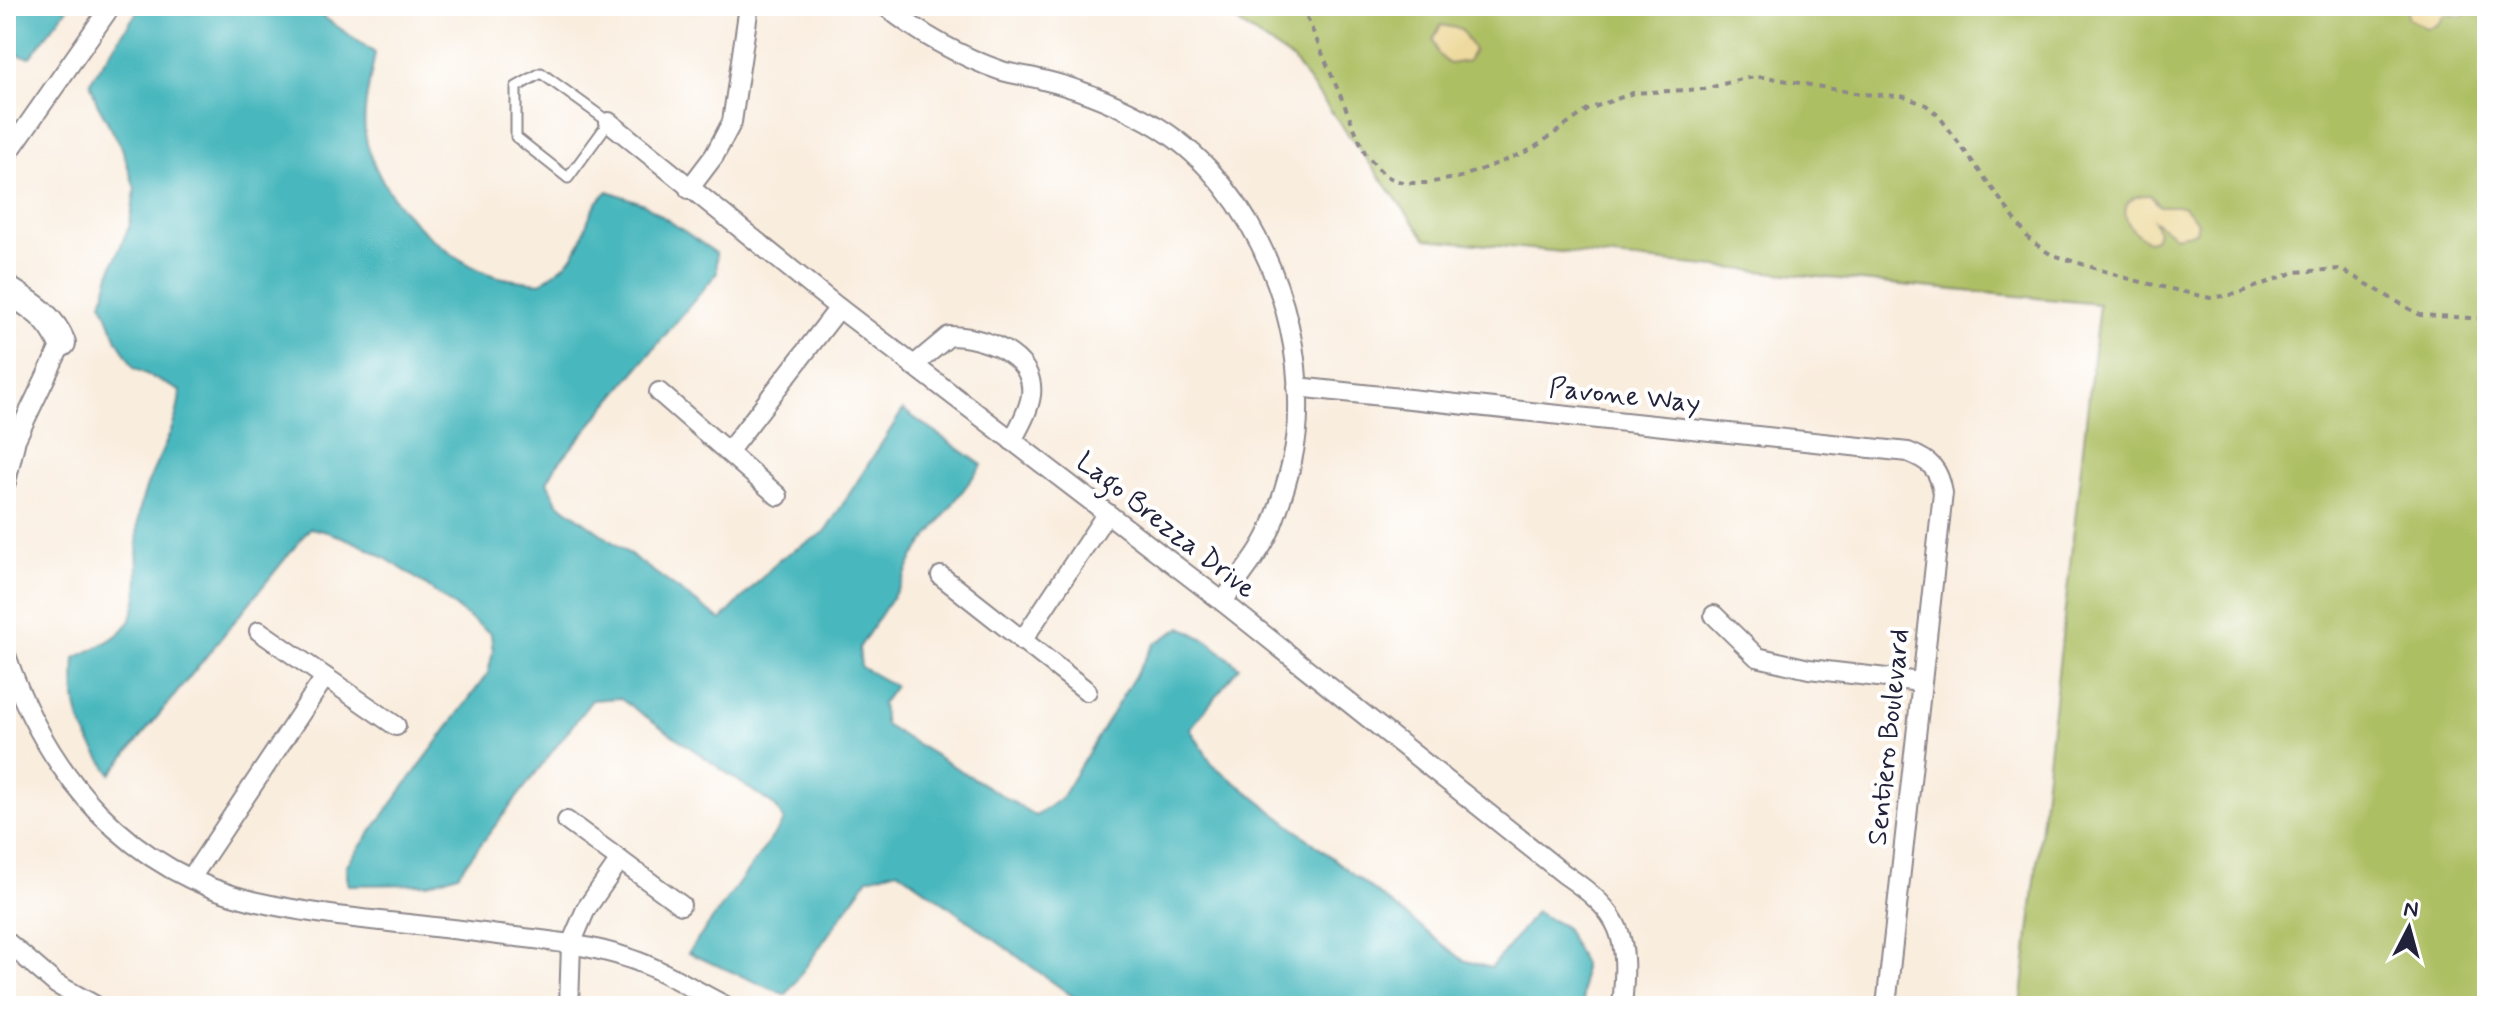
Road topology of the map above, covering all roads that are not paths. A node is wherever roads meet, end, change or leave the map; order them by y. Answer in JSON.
{"nodes":[{"id":1,"x":111,"y":6,"type":"edge"},
{"id":2,"x":749,"y":6,"type":"edge"},
{"id":3,"x":885,"y":6,"type":"edge"},
{"id":4,"x":609,"y":122,"type":"junction"},
{"id":5,"x":6,"y":156,"type":"edge"},
{"id":6,"x":689,"y":189,"type":"junction"},
{"id":7,"x":6,"y":289,"type":"edge"},
{"id":8,"x":839,"y":308,"type":"junction"},
{"id":9,"x":62,"y":343,"type":"joint"},
{"id":10,"x":913,"y":366,"type":"junction"},
{"id":11,"x":1297,"y":387,"type":"junction"},
{"id":12,"x":659,"y":392,"type":"dead end"},
{"id":13,"x":1012,"y":441,"type":"junction"},
{"id":14,"x":728,"y":452,"type":"junction"},
{"id":15,"x":1940,"y":473,"type":"joint"},
{"id":16,"x":6,"y":482,"type":"edge"},
{"id":17,"x":778,"y":496,"type":"dead end"},
{"id":18,"x":1107,"y":513,"type":"junction"},
{"id":19,"x":941,"y":576,"type":"dead end"},
{"id":20,"x":1223,"y":602,"type":"junction"},
{"id":21,"x":1714,"y":615,"type":"dead end"},
{"id":22,"x":259,"y":631,"type":"dead end"},
{"id":23,"x":1022,"y":641,"type":"junction"},
{"id":24,"x":6,"y":655,"type":"edge"},
{"id":25,"x":325,"y":677,"type":"junction"},
{"id":26,"x":1921,"y":682,"type":"junction"},
{"id":27,"x":1087,"y":691,"type":"dead end"},
{"id":28,"x":396,"y":726,"type":"dead end"},
{"id":29,"x":567,"y":821,"type":"dead end"},
{"id":30,"x":620,"y":860,"type":"junction"},
{"id":31,"x":191,"y":878,"type":"junction"},
{"id":32,"x":681,"y":905,"type":"dead end"},
{"id":33,"x":6,"y":941,"type":"edge"},
{"id":34,"x":571,"y":944,"type":"junction"},
{"id":35,"x":96,"y":1006,"type":"edge"},
{"id":36,"x":569,"y":1006,"type":"edge"},
{"id":37,"x":726,"y":1006,"type":"edge"},
{"id":38,"x":1622,"y":1006,"type":"edge"},
{"id":39,"x":1886,"y":1006,"type":"edge"}],
"edges":[{"from":1,"to":5,"type":"street"},
{"from":2,"to":6,"type":"street"},
{"from":3,"to":11,"type":"street"},
{"from":4,"to":4,"type":"lane"},
{"from":4,"to":6,"type":"street","name":"Lago Brezza Drive"},
{"from":6,"to":8,"type":"street","name":"Lago Brezza Drive"},
{"from":7,"to":9,"type":"street"},
{"from":8,"to":10,"type":"street","name":"Lago Brezza Drive"},
{"from":8,"to":14,"type":"street"},
{"from":9,"to":16,"type":"street"},
{"from":10,"to":13,"type":"street","name":"Lago Brezza Drive"},
{"from":10,"to":13,"type":"street"},
{"from":11,"to":15,"type":"street","name":"Pavone Way"},
{"from":11,"to":20,"type":"street"},
{"from":12,"to":14,"type":"street"},
{"from":13,"to":18,"type":"street","name":"Lago Brezza Drive"},
{"from":14,"to":17,"type":"street"},
{"from":15,"to":26,"type":"street","name":"Sentiero Boulevard"},
{"from":18,"to":20,"type":"street","name":"Lago Brezza Drive"},
{"from":18,"to":23,"type":"street"},
{"from":19,"to":23,"type":"street"},
{"from":20,"to":38,"type":"street","name":"Lago Brezza Drive"},
{"from":21,"to":26,"type":"street"},
{"from":22,"to":25,"type":"street"},
{"from":23,"to":27,"type":"street"},
{"from":24,"to":31,"type":"street"},
{"from":25,"to":28,"type":"street"},
{"from":25,"to":31,"type":"street"},
{"from":26,"to":39,"type":"street","name":"Sentiero Boulevard"},
{"from":29,"to":30,"type":"street"},
{"from":30,"to":32,"type":"street"},
{"from":30,"to":34,"type":"street"},
{"from":31,"to":34,"type":"street"},
{"from":33,"to":35,"type":"street"},
{"from":34,"to":36,"type":"street"},
{"from":34,"to":37,"type":"street"}]}
